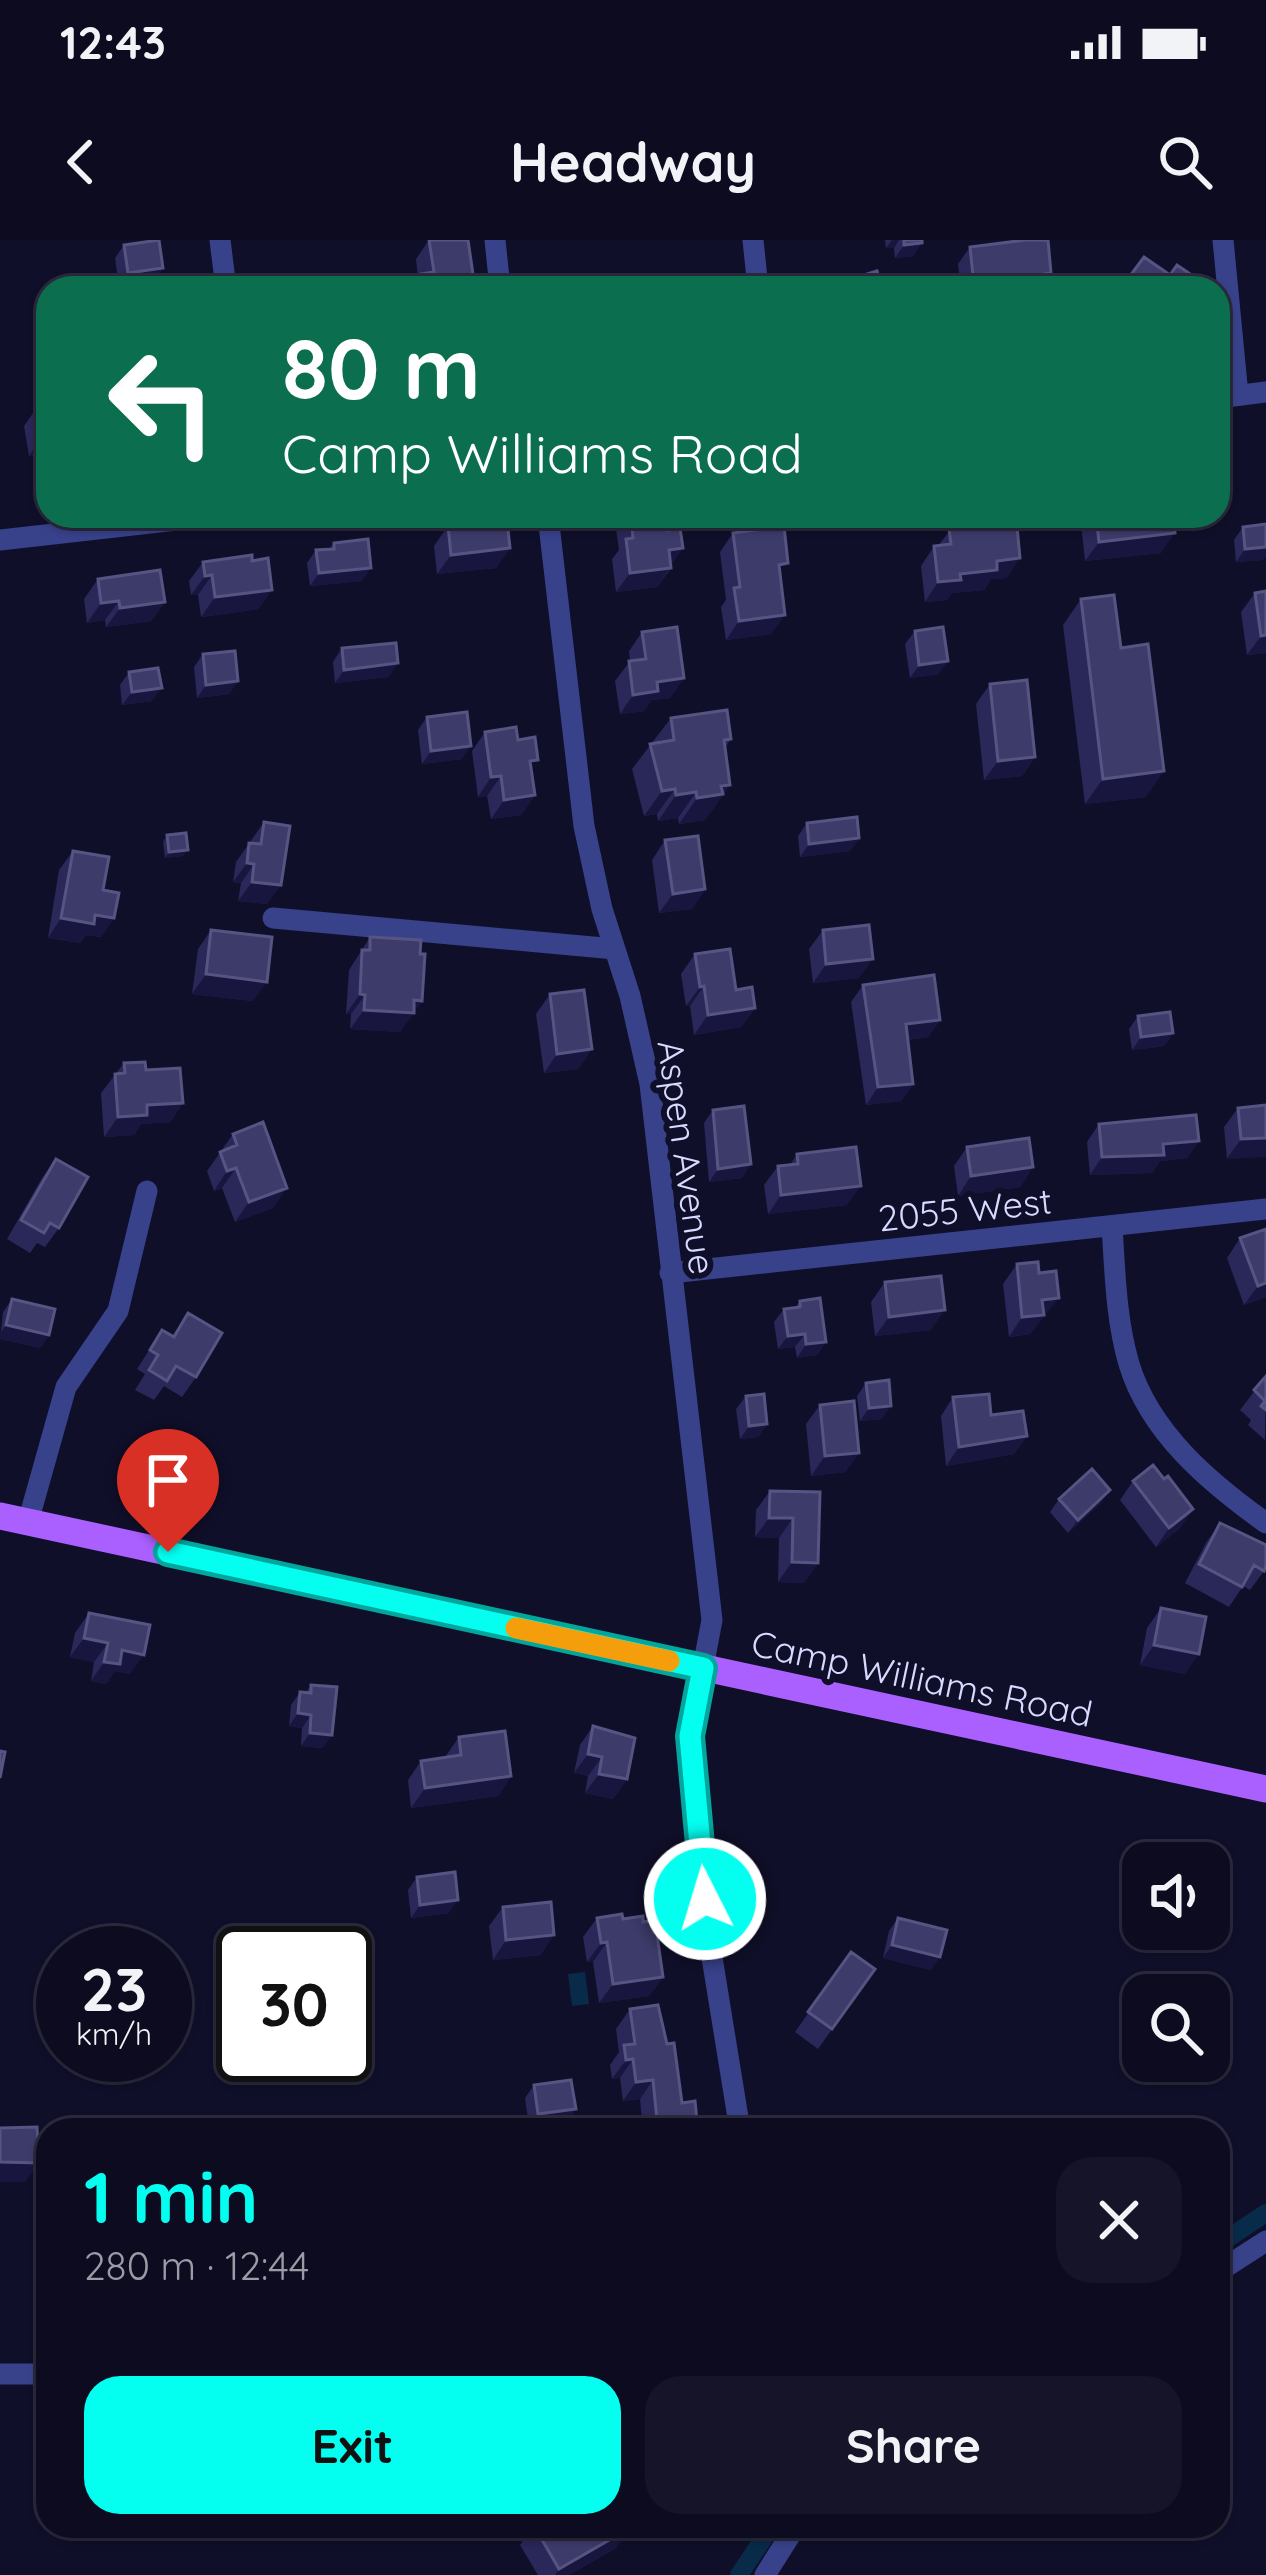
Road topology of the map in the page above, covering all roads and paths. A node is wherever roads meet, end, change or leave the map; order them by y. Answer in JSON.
{"nodes":[{"id":1,"x":220,"y":240,"type":"edge"},
{"id":2,"x":495,"y":240,"type":"edge"},
{"id":3,"x":753,"y":240,"type":"edge"},
{"id":4,"x":1223,"y":240,"type":"edge"},
{"id":5,"x":224,"y":276,"type":"edge"},
{"id":6,"x":499,"y":276,"type":"edge"},
{"id":7,"x":757,"y":276,"type":"edge"},
{"id":8,"x":1224,"y":276,"type":"edge"},
{"id":9,"x":1266,"y":392,"type":"edge"},
{"id":10,"x":1230,"y":396,"type":"edge"},
{"id":11,"x":106,"y":528,"type":"edge"},
{"id":12,"x":549,"y":528,"type":"edge"},
{"id":13,"x":0,"y":540,"type":"edge"},
{"id":14,"x":273,"y":918,"type":"dead end"},
{"id":15,"x":615,"y":949,"type":"junction"},
{"id":16,"x":146,"y":1191,"type":"dead end"},
{"id":17,"x":1266,"y":1209,"type":"edge"},
{"id":18,"x":1112,"y":1226,"type":"junction"},
{"id":19,"x":670,"y":1273,"type":"junction"},
{"id":20,"x":14,"y":1519,"type":"edge"},
{"id":21,"x":1266,"y":1523,"type":"edge"},
{"id":22,"x":703,"y":1668,"type":"junction"},
{"id":23,"x":1266,"y":1789,"type":"edge"},
{"id":24,"x":738,"y":2118,"type":"edge"},
{"id":25,"x":1266,"y":2242,"type":"edge"},
{"id":26,"x":1230,"y":2264,"type":"edge"},
{"id":27,"x":0,"y":2374,"type":"edge"},
{"id":28,"x":36,"y":2374,"type":"edge"},
{"id":29,"x":788,"y":2538,"type":"edge"},
{"id":30,"x":765,"y":2575,"type":"edge"}],
"edges":[{"from":1,"to":5,"type":"street"},
{"from":2,"to":6,"type":"street"},
{"from":3,"to":7,"type":"street"},
{"from":4,"to":8,"type":"street"},
{"from":9,"to":10,"type":"street"},
{"from":11,"to":13,"type":"street"},
{"from":12,"to":15,"type":"street","name":"Aspen Avenue"},
{"from":14,"to":15,"type":"street"},
{"from":15,"to":19,"type":"street","name":"Aspen Avenue"},
{"from":16,"to":20,"type":"street"},
{"from":17,"to":18,"type":"street","name":"2055 West"},
{"from":18,"to":19,"type":"street","name":"2055 West"},
{"from":18,"to":21,"type":"street"},
{"from":19,"to":22,"type":"street","name":"Aspen Avenue"},
{"from":20,"to":22,"type":"main road","name":"Camp Williams Road"},
{"from":22,"to":23,"type":"main road","name":"Camp Williams Road"},
{"from":22,"to":24,"type":"street","name":"Aspen Avenue"},
{"from":25,"to":26,"type":"street"},
{"from":27,"to":28,"type":"street"},
{"from":29,"to":30,"type":"street"}]}
